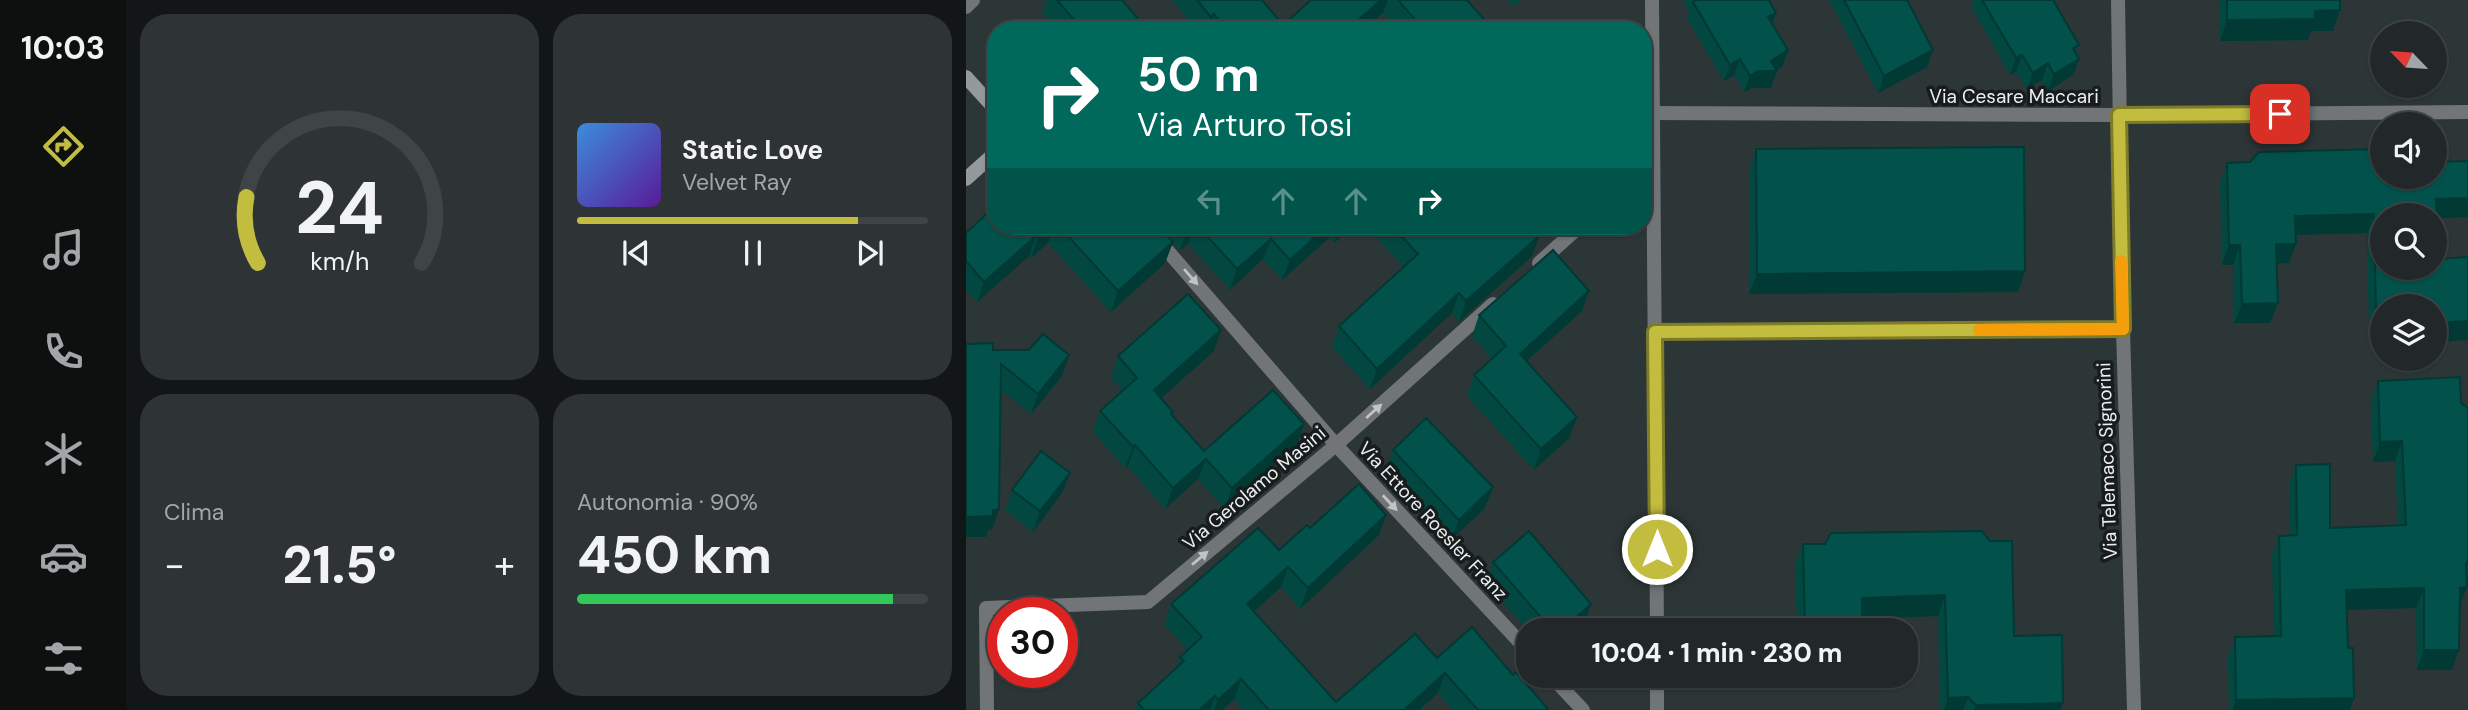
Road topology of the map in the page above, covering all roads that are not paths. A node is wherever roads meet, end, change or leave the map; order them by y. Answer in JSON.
{"nodes":[{"id":1,"x":974,"y":0,"type":"edge"},
{"id":2,"x":1653,"y":0,"type":"edge"},
{"id":3,"x":2118,"y":0,"type":"edge"},
{"id":4,"x":966,"y":7,"type":"edge"},
{"id":5,"x":1652,"y":28,"type":"edge"},
{"id":6,"x":966,"y":77,"type":"edge"},
{"id":7,"x":987,"y":100,"type":"edge"},
{"id":8,"x":2468,"y":111,"type":"edge"},
{"id":9,"x":1652,"y":113,"type":"edge"},
{"id":10,"x":2119,"y":115,"type":"junction"},
{"id":11,"x":987,"y":160,"type":"edge"},
{"id":12,"x":966,"y":179,"type":"edge"},
{"id":13,"x":1154,"y":235,"type":"edge"},
{"id":14,"x":1570,"y":235,"type":"edge"},
{"id":15,"x":1652,"y":235,"type":"edge"},
{"id":16,"x":1530,"y":271,"type":"edge"},
{"id":17,"x":1509,"y":290,"type":"edge"},
{"id":18,"x":2123,"y":329,"type":"junction"},
{"id":19,"x":1655,"y":332,"type":"junction"},
{"id":20,"x":1336,"y":445,"type":"junction"},
{"id":21,"x":1657,"y":618,"type":"edge"},
{"id":22,"x":1516,"y":638,"type":"edge"},
{"id":23,"x":1562,"y":688,"type":"edge"},
{"id":24,"x":1657,"y":688,"type":"edge"},
{"id":25,"x":987,"y":710,"type":"edge"},
{"id":26,"x":1583,"y":710,"type":"edge"},
{"id":27,"x":1657,"y":710,"type":"edge"},
{"id":28,"x":2134,"y":710,"type":"edge"}],
"edges":[{"from":1,"to":4,"type":"street"},
{"from":2,"to":5,"type":"street"},
{"from":3,"to":10,"type":"street","name":"Via Telemaco Signorini"},
{"from":6,"to":7,"type":"street"},
{"from":8,"to":10,"type":"street","name":"Via Cesare Maccari"},
{"from":9,"to":10,"type":"street","name":"Via Cesare Maccari"},
{"from":10,"to":18,"type":"street","name":"Via Telemaco Signorini"},
{"from":11,"to":12,"type":"street"},
{"from":13,"to":20,"type":"street","name":"Via Ettore Roesler Franz","one_way":true},
{"from":14,"to":16,"type":"street"},
{"from":15,"to":19,"type":"street"},
{"from":20,"to":17,"type":"street","name":"Via Gerolamo Masini","one_way":true},
{"from":18,"to":19,"type":"street"},
{"from":18,"to":28,"type":"street","name":"Via Telemaco Signorini"},
{"from":19,"to":21,"type":"street"},
{"from":20,"to":22,"type":"street","name":"Via Ettore Roesler Franz","one_way":true},
{"from":25,"to":20,"type":"street","name":"Via Gerolamo Masini","one_way":true},
{"from":23,"to":26,"type":"street"},
{"from":24,"to":27,"type":"street"}]}
